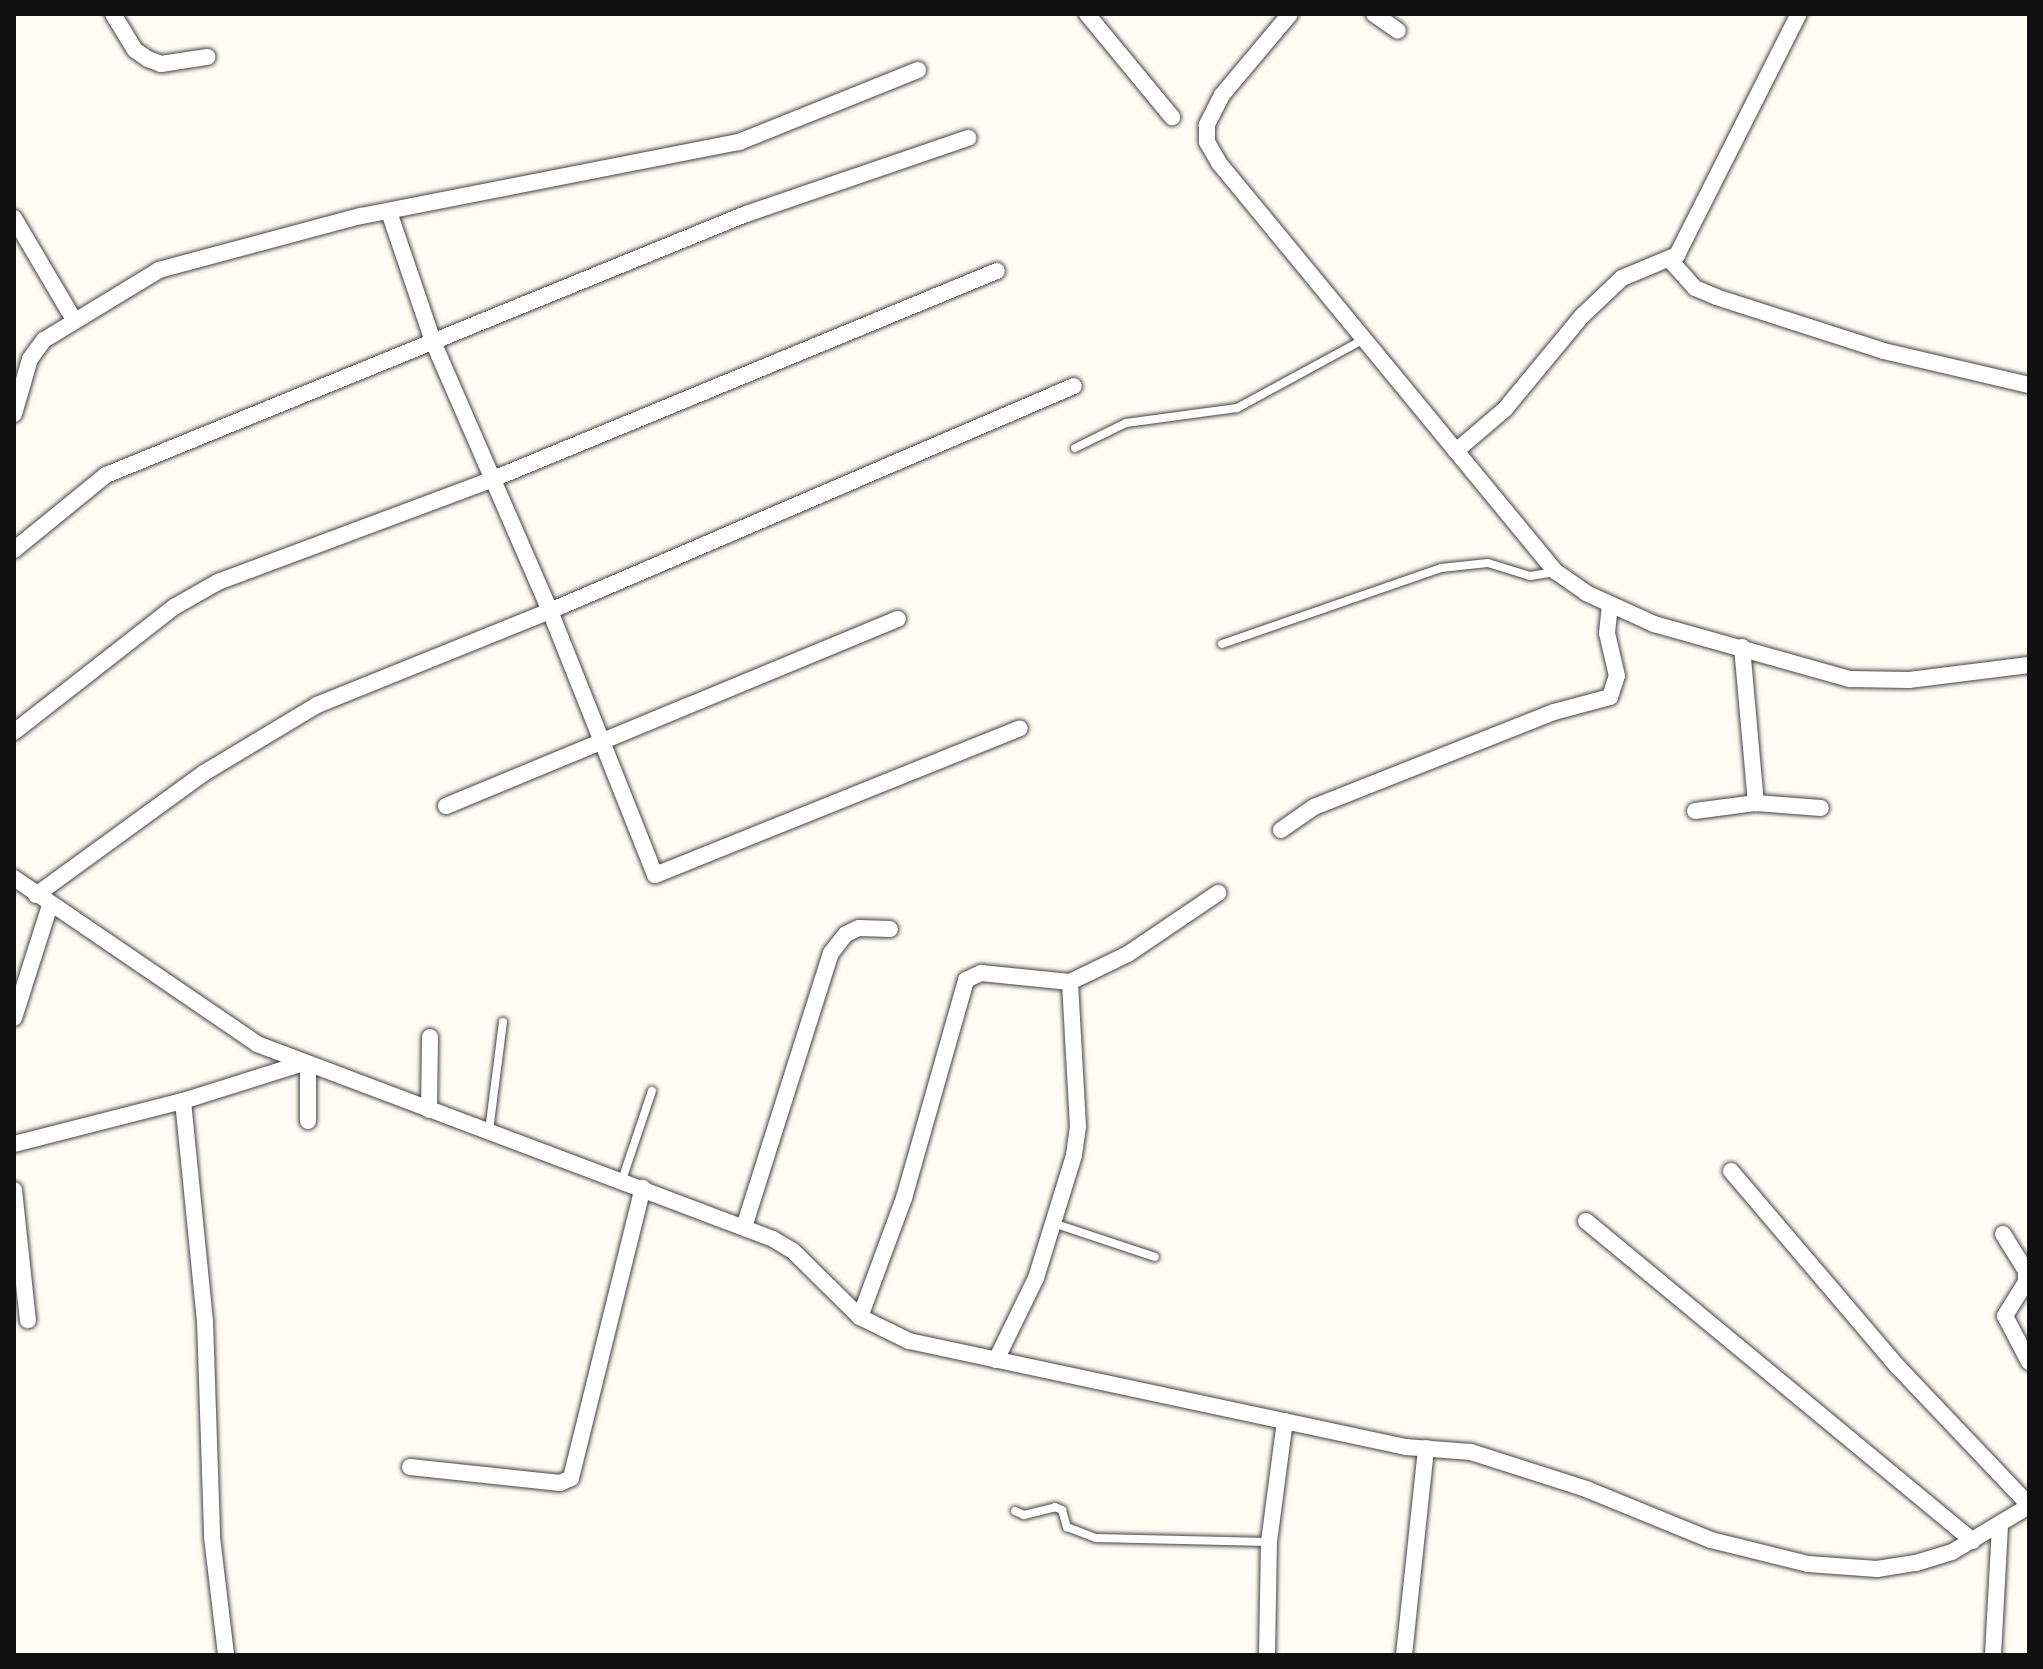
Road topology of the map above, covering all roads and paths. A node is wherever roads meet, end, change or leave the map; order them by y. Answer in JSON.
{"nodes":[{"id":1,"x":113,"y":14,"type":"edge"},
{"id":2,"x":1087,"y":14,"type":"edge"},
{"id":3,"x":1290,"y":14,"type":"edge"},
{"id":4,"x":1374,"y":14,"type":"edge"},
{"id":5,"x":1799,"y":14,"type":"edge"},
{"id":6,"x":1398,"y":31,"type":"dead end"},
{"id":7,"x":207,"y":57,"type":"dead end"},
{"id":8,"x":918,"y":70,"type":"dead end"},
{"id":9,"x":1172,"y":117,"type":"dead end"},
{"id":10,"x":968,"y":138,"type":"dead end"},
{"id":11,"x":389,"y":212,"type":"junction"},
{"id":12,"x":14,"y":218,"type":"edge"},
{"id":13,"x":1669,"y":259,"type":"junction"},
{"id":14,"x":997,"y":271,"type":"dead end"},
{"id":15,"x":74,"y":320,"type":"junction"},
{"id":16,"x":1364,"y":339,"type":"junction"},
{"id":17,"x":434,"y":344,"type":"junction"},
{"id":18,"x":2029,"y":385,"type":"edge"},
{"id":19,"x":1074,"y":386,"type":"dead end"},
{"id":20,"x":14,"y":414,"type":"edge"},
{"id":21,"x":1075,"y":448,"type":"dead end"},
{"id":22,"x":1456,"y":451,"type":"junction"},
{"id":23,"x":493,"y":479,"type":"junction"},
{"id":24,"x":14,"y":550,"type":"edge"},
{"id":25,"x":1555,"y":571,"type":"junction"},
{"id":26,"x":1610,"y":605,"type":"junction"},
{"id":27,"x":550,"y":611,"type":"junction"},
{"id":28,"x":898,"y":619,"type":"dead end"},
{"id":29,"x":1222,"y":644,"type":"dead end"},
{"id":30,"x":1742,"y":647,"type":"junction"},
{"id":31,"x":2029,"y":665,"type":"edge"},
{"id":32,"x":1020,"y":728,"type":"dead end"},
{"id":33,"x":14,"y":732,"type":"edge"},
{"id":34,"x":602,"y":744,"type":"junction"},
{"id":35,"x":1756,"y":803,"type":"junction"},
{"id":36,"x":446,"y":806,"type":"dead end"},
{"id":37,"x":1821,"y":808,"type":"dead end"},
{"id":38,"x":1695,"y":811,"type":"dead end"},
{"id":39,"x":1281,"y":830,"type":"dead end"},
{"id":40,"x":14,"y":878,"type":"edge"},
{"id":41,"x":1218,"y":893,"type":"dead end"},
{"id":42,"x":36,"y":895,"type":"junction"},
{"id":43,"x":50,"y":905,"type":"junction"},
{"id":44,"x":890,"y":929,"type":"dead end"},
{"id":45,"x":1070,"y":982,"type":"junction"},
{"id":46,"x":14,"y":1018,"type":"edge"},
{"id":47,"x":503,"y":1022,"type":"dead end"},
{"id":48,"x":430,"y":1037,"type":"dead end"},
{"id":49,"x":304,"y":1065,"type":"junction"},
{"id":50,"x":652,"y":1091,"type":"dead end"},
{"id":51,"x":183,"y":1101,"type":"junction"},
{"id":52,"x":429,"y":1110,"type":"junction"},
{"id":53,"x":308,"y":1121,"type":"dead end"},
{"id":54,"x":489,"y":1132,"type":"junction"},
{"id":55,"x":14,"y":1144,"type":"edge"},
{"id":56,"x":1731,"y":1171,"type":"dead end"},
{"id":57,"x":622,"y":1180,"type":"junction"},
{"id":58,"x":643,"y":1188,"type":"junction"},
{"id":59,"x":14,"y":1190,"type":"edge"},
{"id":60,"x":1586,"y":1221,"type":"dead end"},
{"id":61,"x":1056,"y":1224,"type":"junction"},
{"id":62,"x":744,"y":1227,"type":"junction"},
{"id":63,"x":2003,"y":1234,"type":"dead end"},
{"id":64,"x":1155,"y":1257,"type":"dead end"},
{"id":65,"x":860,"y":1317,"type":"junction"},
{"id":66,"x":28,"y":1320,"type":"dead end"},
{"id":67,"x":996,"y":1360,"type":"junction"},
{"id":68,"x":2029,"y":1362,"type":"edge"},
{"id":69,"x":1285,"y":1421,"type":"junction"},
{"id":70,"x":1426,"y":1448,"type":"junction"},
{"id":71,"x":410,"y":1467,"type":"dead end"},
{"id":72,"x":2027,"y":1500,"type":"edge"},
{"id":73,"x":1015,"y":1511,"type":"dead end"},
{"id":74,"x":2000,"y":1526,"type":"junction"},
{"id":75,"x":1973,"y":1541,"type":"junction"},
{"id":76,"x":1269,"y":1542,"type":"junction"},
{"id":77,"x":226,"y":1655,"type":"edge"},
{"id":78,"x":1267,"y":1655,"type":"edge"},
{"id":79,"x":1404,"y":1655,"type":"edge"},
{"id":80,"x":1993,"y":1655,"type":"edge"}],
"edges":[{"from":1,"to":7,"type":"street"},
{"from":2,"to":9,"type":"street"},
{"from":3,"to":16,"type":"street"},
{"from":4,"to":6,"type":"street"},
{"from":5,"to":13,"type":"street"},
{"from":8,"to":11,"type":"street"},
{"from":10,"to":17,"type":"street"},
{"from":11,"to":15,"type":"street"},
{"from":11,"to":17,"type":"street"},
{"from":12,"to":15,"type":"street"},
{"from":13,"to":18,"type":"street"},
{"from":13,"to":22,"type":"street"},
{"from":14,"to":23,"type":"street"},
{"from":15,"to":20,"type":"street"},
{"from":16,"to":21,"type":"lane"},
{"from":16,"to":22,"type":"street"},
{"from":17,"to":23,"type":"street"},
{"from":17,"to":24,"type":"street"},
{"from":19,"to":27,"type":"street"},
{"from":22,"to":25,"type":"street"},
{"from":23,"to":27,"type":"street"},
{"from":23,"to":33,"type":"street"},
{"from":25,"to":26,"type":"street"},
{"from":25,"to":29,"type":"lane"},
{"from":26,"to":30,"type":"street"},
{"from":26,"to":39,"type":"street"},
{"from":27,"to":34,"type":"street"},
{"from":27,"to":42,"type":"street"},
{"from":28,"to":34,"type":"street"},
{"from":30,"to":31,"type":"street"},
{"from":30,"to":35,"type":"street"},
{"from":32,"to":34,"type":"street"},
{"from":34,"to":36,"type":"street"},
{"from":35,"to":37,"type":"street"},
{"from":35,"to":38,"type":"street"},
{"from":40,"to":42,"type":"street"},
{"from":41,"to":45,"type":"street"},
{"from":42,"to":43,"type":"street"},
{"from":43,"to":46,"type":"street"},
{"from":43,"to":49,"type":"street"},
{"from":44,"to":62,"type":"street"},
{"from":45,"to":61,"type":"street"},
{"from":45,"to":65,"type":"street"},
{"from":47,"to":54,"type":"lane"},
{"from":48,"to":52,"type":"street"},
{"from":49,"to":51,"type":"street"},
{"from":49,"to":52,"type":"street"},
{"from":49,"to":53,"type":"street"},
{"from":50,"to":57,"type":"lane"},
{"from":51,"to":55,"type":"street"},
{"from":51,"to":77,"type":"street"},
{"from":52,"to":54,"type":"street"},
{"from":54,"to":57,"type":"street"},
{"from":56,"to":72,"type":"street"},
{"from":57,"to":58,"type":"street"},
{"from":58,"to":62,"type":"street"},
{"from":58,"to":71,"type":"street"},
{"from":59,"to":66,"type":"street"},
{"from":60,"to":75,"type":"street"},
{"from":61,"to":64,"type":"lane"},
{"from":61,"to":67,"type":"street"},
{"from":62,"to":65,"type":"street"},
{"from":63,"to":68,"type":"street"},
{"from":65,"to":67,"type":"street"},
{"from":67,"to":69,"type":"street"},
{"from":69,"to":70,"type":"street"},
{"from":69,"to":76,"type":"street"},
{"from":70,"to":75,"type":"street"},
{"from":70,"to":79,"type":"street"},
{"from":72,"to":74,"type":"street"},
{"from":73,"to":76,"type":"lane"},
{"from":74,"to":75,"type":"street"},
{"from":74,"to":80,"type":"street"},
{"from":76,"to":78,"type":"street"}]}
